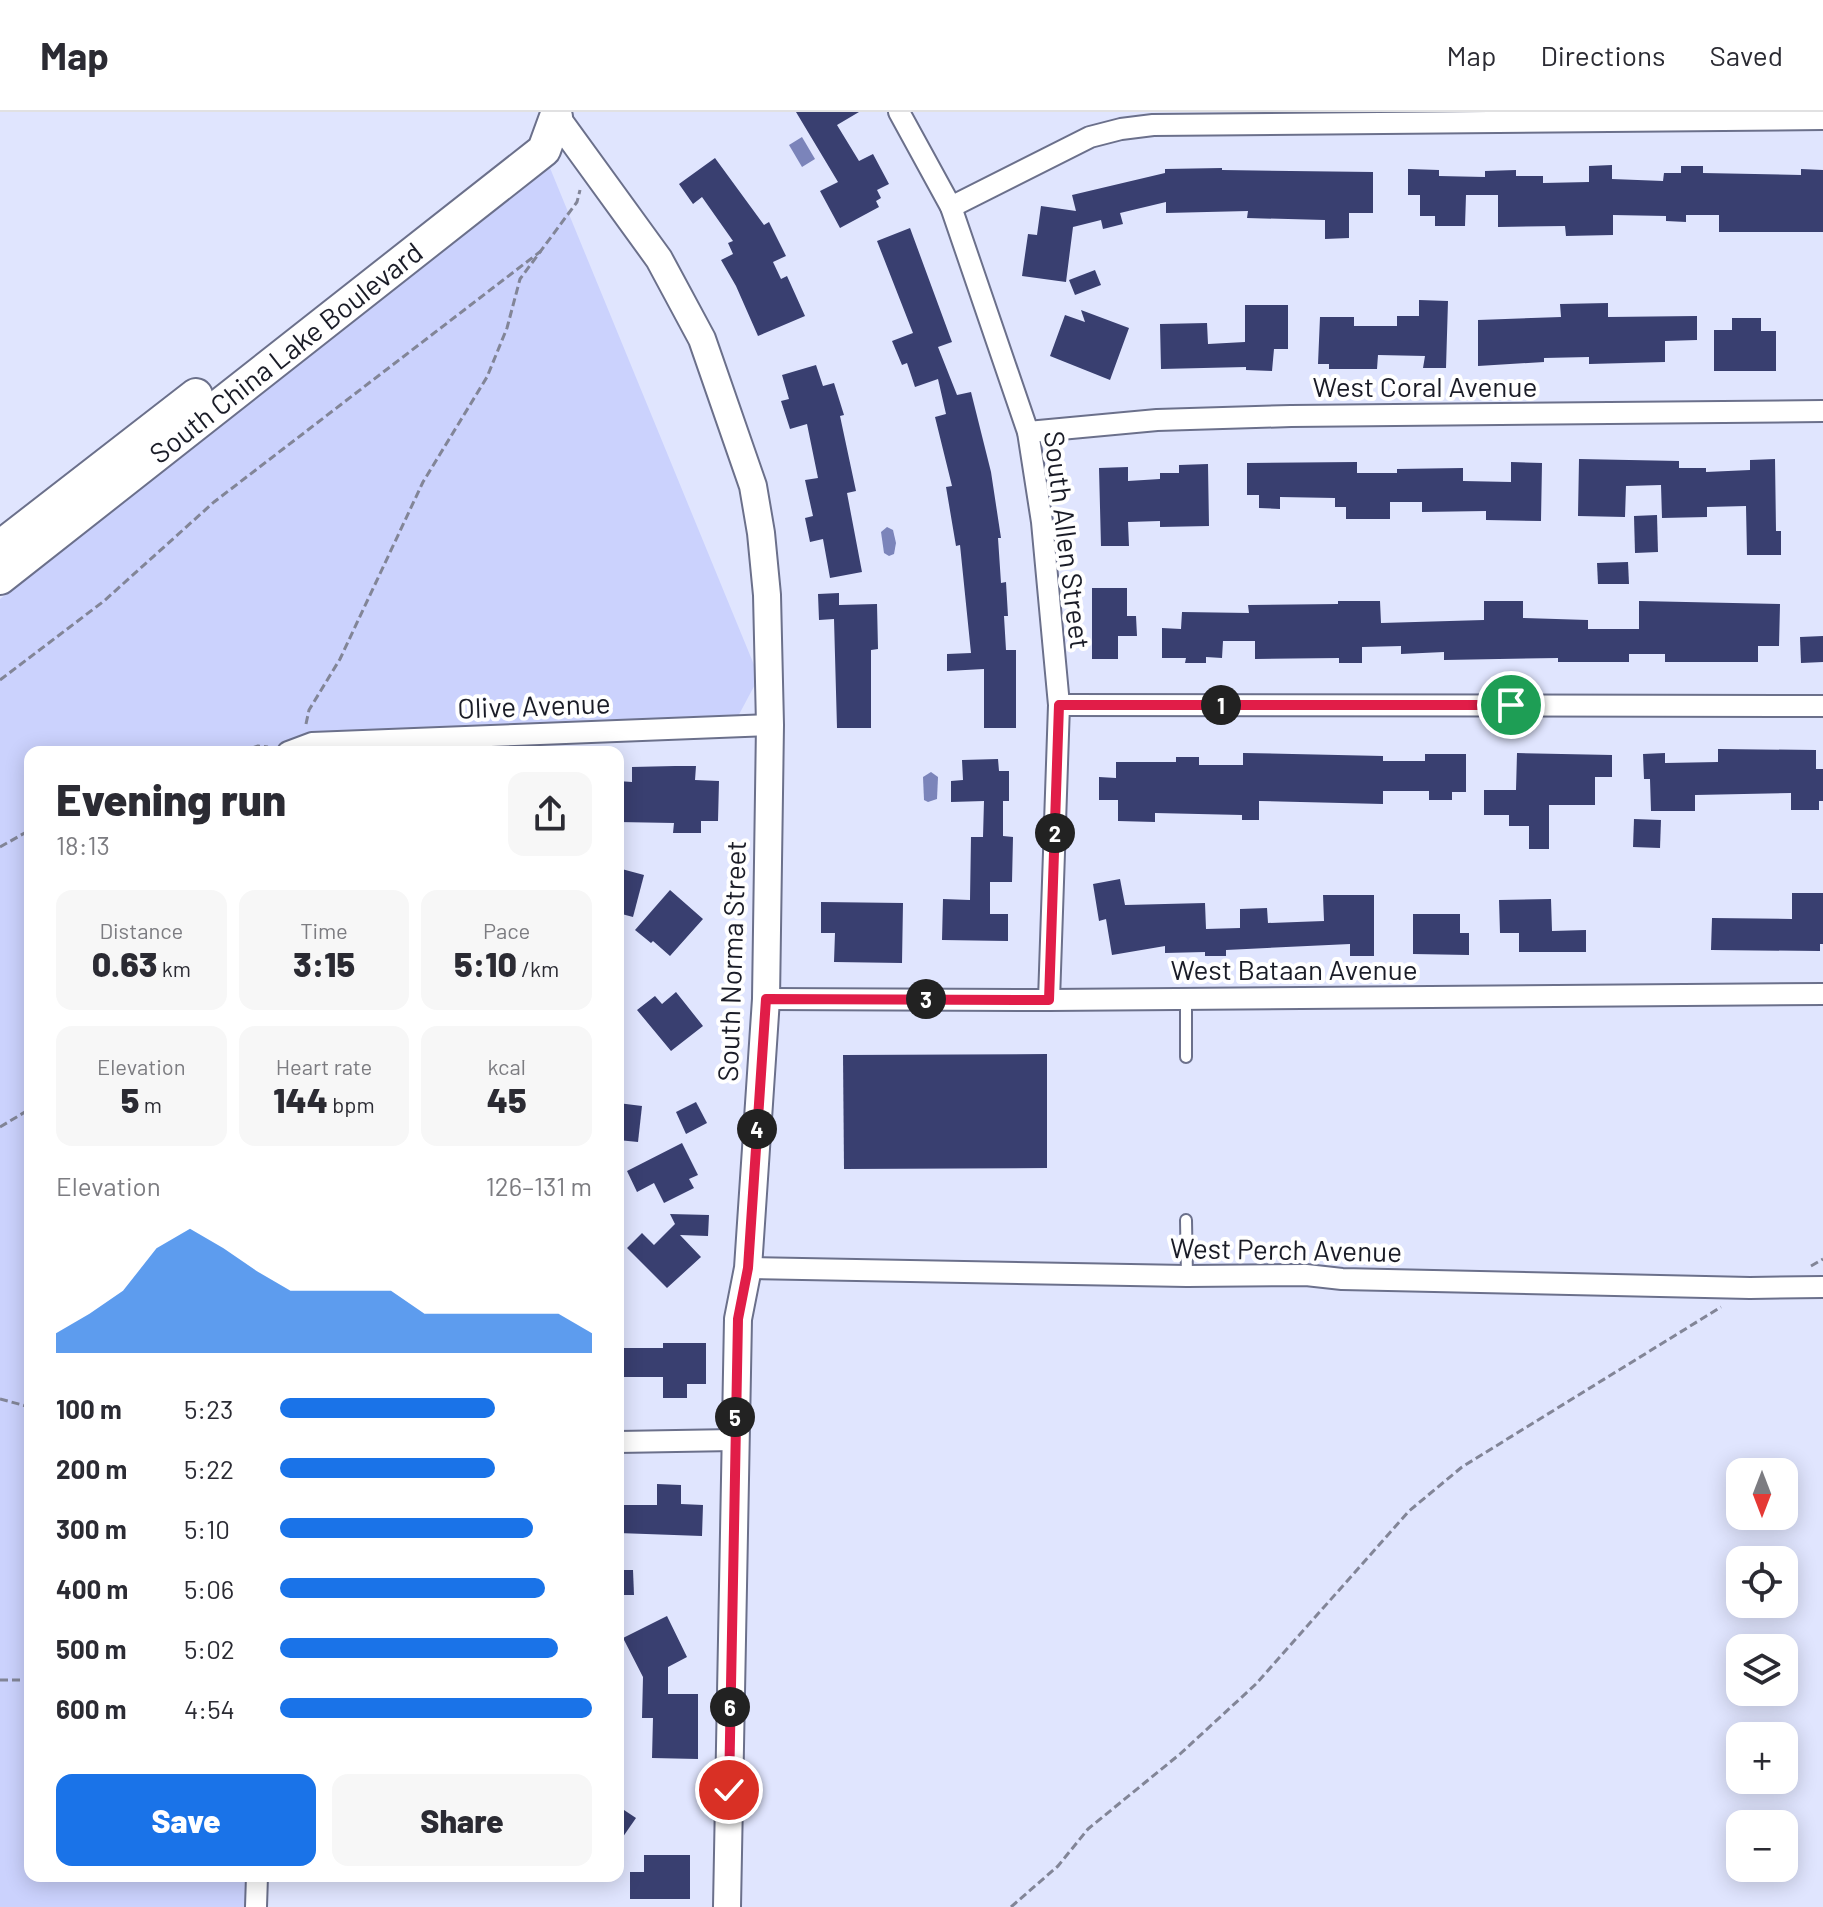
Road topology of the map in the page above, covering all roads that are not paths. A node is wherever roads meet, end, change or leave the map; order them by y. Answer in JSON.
{"nodes":[{"id":1,"x":899,"y":112,"type":"edge"},
{"id":2,"x":559,"y":114,"type":"edge"},
{"id":3,"x":1823,"y":119,"type":"edge"},
{"id":4,"x":951,"y":207,"type":"junction"},
{"id":5,"x":1823,"y":411,"type":"edge"},
{"id":6,"x":1028,"y":432,"type":"junction"},
{"id":7,"x":0,"y":547,"type":"edge"},
{"id":8,"x":0,"y":578,"type":"edge"},
{"id":9,"x":1059,"y":705,"type":"junction"},
{"id":10,"x":1823,"y":706,"type":"edge"},
{"id":11,"x":770,"y":725,"type":"junction"},
{"id":12,"x":304,"y":746,"type":"edge"},
{"id":13,"x":1823,"y":994,"type":"edge"},
{"id":14,"x":1186,"y":998,"type":"junction"},
{"id":15,"x":766,"y":999,"type":"junction"},
{"id":16,"x":1049,"y":1000,"type":"junction"},
{"id":17,"x":1186,"y":1057,"type":"dead end"},
{"id":18,"x":1186,"y":1220,"type":"dead end"},
{"id":19,"x":748,"y":1268,"type":"junction"},
{"id":20,"x":1187,"y":1276,"type":"junction"},
{"id":21,"x":1823,"y":1287,"type":"edge"},
{"id":22,"x":734,"y":1440,"type":"junction"},
{"id":23,"x":624,"y":1442,"type":"edge"},
{"id":24,"x":257,"y":1882,"type":"edge"},
{"id":25,"x":256,"y":1907,"type":"edge"},
{"id":26,"x":727,"y":1907,"type":"edge"}],
"edges":[{"from":1,"to":4,"type":"street","name":"South Allen Street"},
{"from":2,"to":7,"type":"main road","name":"South China Lake Boulevard"},
{"from":2,"to":8,"type":"main road","name":"South China Lake Boulevard"},
{"from":2,"to":11,"type":"street","name":"South Norma Street"},
{"from":3,"to":4,"type":"street"},
{"from":4,"to":6,"type":"street","name":"South Allen Street"},
{"from":5,"to":6,"type":"street","name":"West Coral Avenue"},
{"from":6,"to":9,"type":"street","name":"South Allen Street"},
{"from":9,"to":10,"type":"street"},
{"from":9,"to":16,"type":"street","name":"South Allen Street"},
{"from":11,"to":12,"type":"street","name":"Olive Avenue"},
{"from":11,"to":15,"type":"street","name":"South Norma Street"},
{"from":13,"to":14,"type":"street","name":"West Bataan Avenue"},
{"from":14,"to":16,"type":"street","name":"West Bataan Avenue"},
{"from":14,"to":17,"type":"lane"},
{"from":15,"to":16,"type":"street","name":"West Bataan Avenue"},
{"from":15,"to":19,"type":"street","name":"South Norma Street"},
{"from":18,"to":20,"type":"lane"},
{"from":19,"to":20,"type":"street","name":"West Perch Avenue"},
{"from":19,"to":22,"type":"street","name":"South Norma Street"},
{"from":20,"to":21,"type":"street","name":"West Perch Avenue"},
{"from":22,"to":23,"type":"street"},
{"from":22,"to":26,"type":"street","name":"South Norma Street"},
{"from":24,"to":25,"type":"street"}]}
